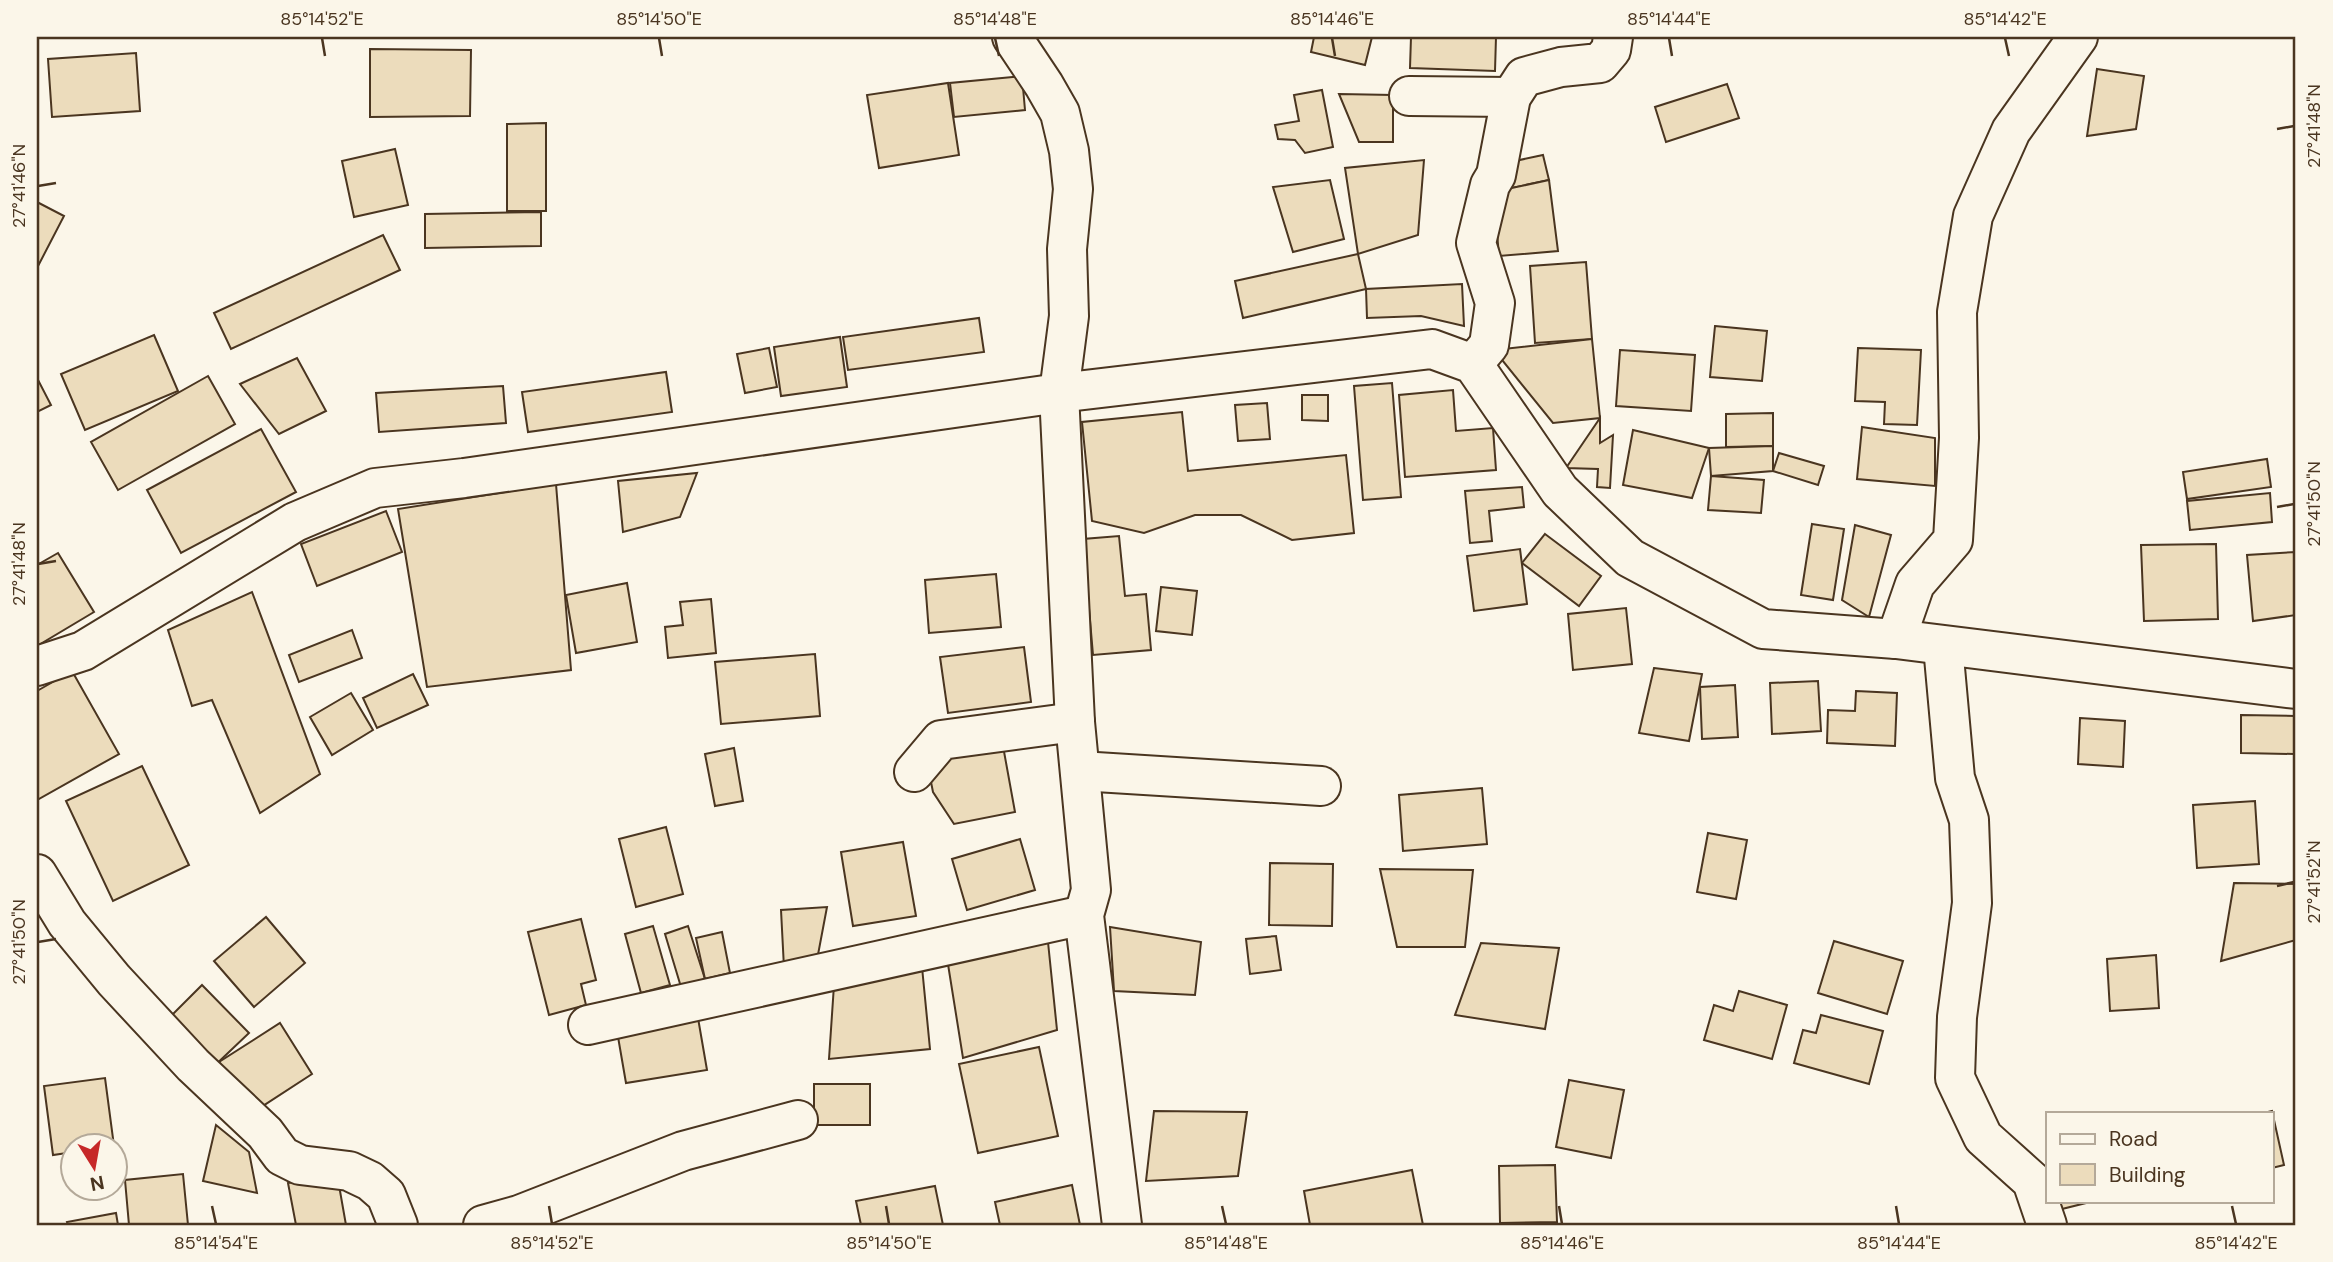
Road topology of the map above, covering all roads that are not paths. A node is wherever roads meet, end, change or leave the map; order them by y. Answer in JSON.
{"nodes":[{"id":1,"x":1012,"y":37,"type":"edge"},
{"id":2,"x":1613,"y":37,"type":"edge"},
{"id":3,"x":2078,"y":37,"type":"edge"},
{"id":4,"x":1409,"y":96,"type":"dead end"},
{"id":5,"x":1511,"y":97,"type":"junction"},
{"id":6,"x":1473,"y":364,"type":"junction"},
{"id":7,"x":1059,"y":393,"type":"junction"},
{"id":8,"x":1896,"y":639,"type":"junction"},
{"id":9,"x":1943,"y":646,"type":"junction"},
{"id":10,"x":37,"y":666,"type":"edge"},
{"id":11,"x":2296,"y":689,"type":"edge"},
{"id":12,"x":1075,"y":722,"type":"junction"},
{"id":13,"x":1080,"y":771,"type":"junction"},
{"id":14,"x":914,"y":772,"type":"dead end"},
{"id":15,"x":1321,"y":786,"type":"dead end"},
{"id":16,"x":37,"y":874,"type":"edge"},
{"id":17,"x":1084,"y":915,"type":"junction"},
{"id":18,"x":588,"y":1025,"type":"dead end"},
{"id":19,"x":797,"y":1119,"type":"dead end"},
{"id":20,"x":398,"y":1225,"type":"edge"},
{"id":21,"x":483,"y":1225,"type":"edge"},
{"id":22,"x":1122,"y":1225,"type":"edge"},
{"id":23,"x":2047,"y":1225,"type":"edge"}],
"edges":[{"from":1,"to":7,"type":"street"},
{"from":2,"to":5,"type":"street"},
{"from":3,"to":8,"type":"street"},
{"from":4,"to":5,"type":"street"},
{"from":5,"to":6,"type":"street"},
{"from":6,"to":7,"type":"street"},
{"from":6,"to":8,"type":"street"},
{"from":7,"to":10,"type":"street"},
{"from":7,"to":12,"type":"street"},
{"from":8,"to":9,"type":"street"},
{"from":9,"to":11,"type":"street"},
{"from":9,"to":23,"type":"street"},
{"from":12,"to":13,"type":"street"},
{"from":12,"to":14,"type":"street"},
{"from":13,"to":15,"type":"street"},
{"from":13,"to":17,"type":"street"},
{"from":16,"to":20,"type":"street"},
{"from":17,"to":18,"type":"street"},
{"from":17,"to":22,"type":"street"},
{"from":19,"to":21,"type":"street"}]}
